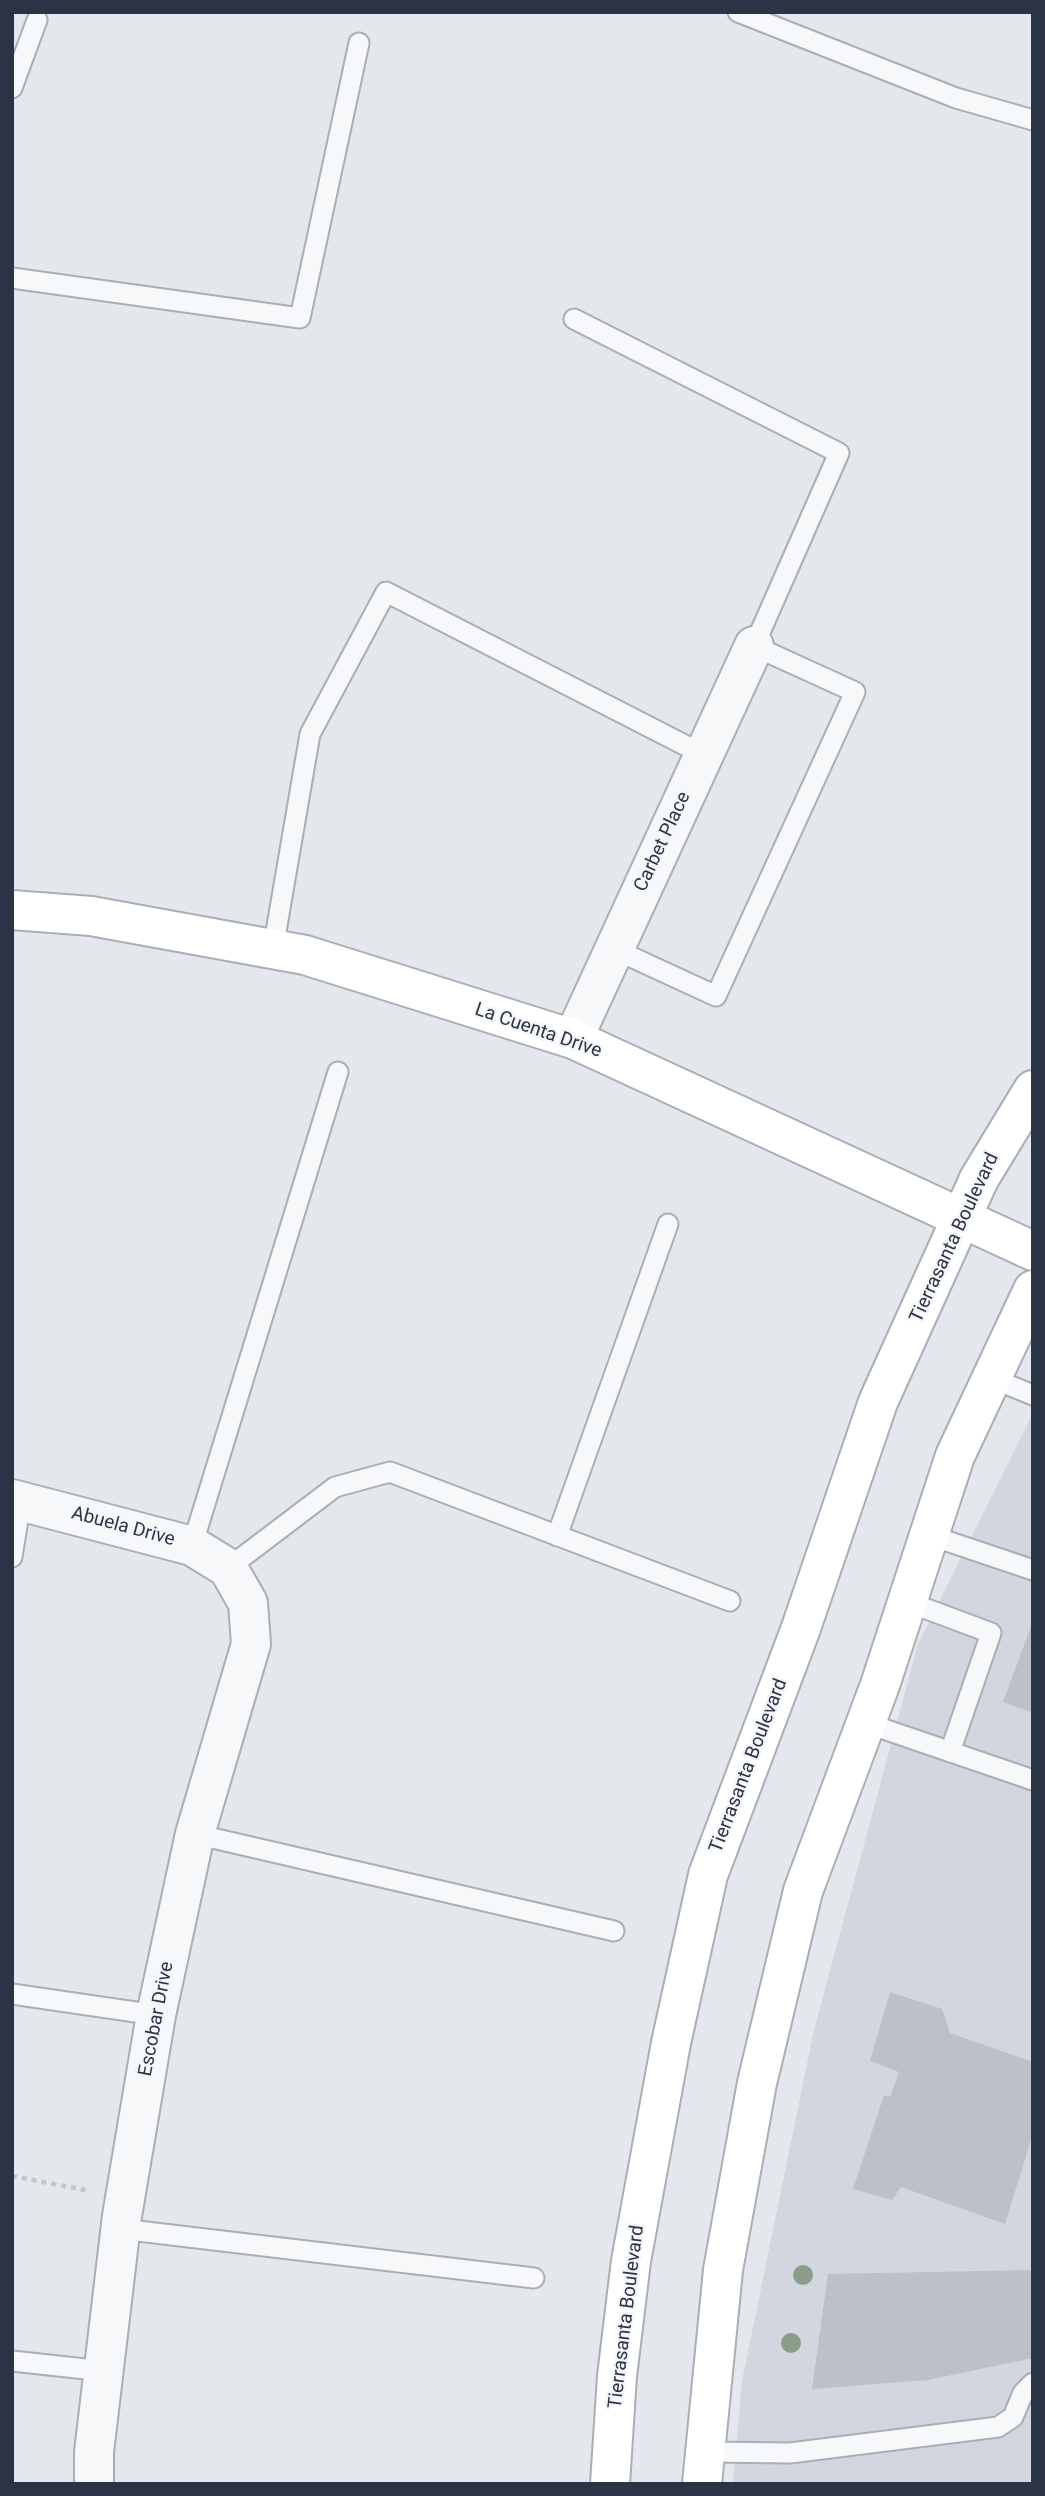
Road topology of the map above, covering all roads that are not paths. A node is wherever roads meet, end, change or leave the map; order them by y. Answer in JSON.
{"nodes":[{"id":1,"x":738,"y":12,"type":"edge"},
{"id":2,"x":37,"y":20,"type":"dead end"},
{"id":3,"x":359,"y":43,"type":"dead end"},
{"id":4,"x":12,"y":88,"type":"edge"},
{"id":5,"x":1033,"y":120,"type":"edge"},
{"id":6,"x":12,"y":278,"type":"edge"},
{"id":7,"x":574,"y":319,"type":"dead end"},
{"id":8,"x":754,"y":646,"type":"junction"},
{"id":9,"x":704,"y":755,"type":"junction"},
{"id":10,"x":12,"y":909,"type":"edge"},
{"id":11,"x":273,"y":949,"type":"junction"},
{"id":12,"x":614,"y":949,"type":"junction"},
{"id":13,"x":573,"y":1039,"type":"junction"},
{"id":14,"x":338,"y":1072,"type":"dead end"},
{"id":15,"x":1033,"y":1090,"type":"edge"},
{"id":16,"x":964,"y":1217,"type":"junction"},
{"id":17,"x":668,"y":1224,"type":"dead end"},
{"id":18,"x":1033,"y":1251,"type":"edge"},
{"id":19,"x":1033,"y":1290,"type":"edge"},
{"id":20,"x":991,"y":1378,"type":"junction"},
{"id":21,"x":1033,"y":1395,"type":"edge"},
{"id":22,"x":17,"y":1500,"type":"edge"},
{"id":23,"x":929,"y":1535,"type":"junction"},
{"id":24,"x":557,"y":1536,"type":"junction"},
{"id":25,"x":192,"y":1546,"type":"junction"},
{"id":26,"x":12,"y":1557,"type":"edge"},
{"id":27,"x":228,"y":1568,"type":"junction"},
{"id":28,"x":1033,"y":1570,"type":"edge"},
{"id":29,"x":730,"y":1601,"type":"dead end"},
{"id":30,"x":908,"y":1602,"type":"junction"},
{"id":31,"x":866,"y":1723,"type":"junction"},
{"id":32,"x":950,"y":1752,"type":"junction"},
{"id":33,"x":1033,"y":1780,"type":"edge"},
{"id":34,"x":195,"y":1834,"type":"junction"},
{"id":35,"x":614,"y":1931,"type":"dead end"},
{"id":36,"x":12,"y":1994,"type":"edge"},
{"id":37,"x":156,"y":2015,"type":"junction"},
{"id":38,"x":123,"y":2212,"type":"junction"},
{"id":39,"x":534,"y":2278,"type":"dead end"},
{"id":40,"x":12,"y":2361,"type":"edge"},
{"id":41,"x":104,"y":2371,"type":"junction"},
{"id":42,"x":1033,"y":2383,"type":"edge"},
{"id":43,"x":704,"y":2468,"type":"edge"},
{"id":44,"x":94,"y":2484,"type":"edge"},
{"id":45,"x":610,"y":2484,"type":"edge"}],
"edges":[{"from":1,"to":5,"type":"lane"},
{"from":2,"to":4,"type":"lane"},
{"from":3,"to":6,"type":"lane"},
{"from":7,"to":8,"type":"lane"},
{"from":8,"to":9,"type":"street","name":"Carbet Place"},
{"from":8,"to":12,"type":"lane"},
{"from":9,"to":11,"type":"lane"},
{"from":9,"to":12,"type":"street","name":"Carbet Place"},
{"from":10,"to":11,"type":"main road","name":"La Cuenta Drive"},
{"from":11,"to":13,"type":"main road","name":"La Cuenta Drive"},
{"from":12,"to":13,"type":"street","name":"Carbet Place"},
{"from":13,"to":16,"type":"main road","name":"La Cuenta Drive"},
{"from":14,"to":25,"type":"lane"},
{"from":15,"to":16,"type":"main road","name":"Tierrasanta Boulevard"},
{"from":16,"to":18,"type":"main road","name":"La Cuenta Drive"},
{"from":16,"to":45,"type":"main road","name":"Tierrasanta Boulevard"},
{"from":17,"to":24,"type":"lane"},
{"from":19,"to":20,"type":"main road"},
{"from":20,"to":21,"type":"lane"},
{"from":20,"to":23,"type":"main road"},
{"from":22,"to":25,"type":"street","name":"Abuela Drive"},
{"from":22,"to":26,"type":"lane"},
{"from":23,"to":28,"type":"lane"},
{"from":23,"to":30,"type":"main road"},
{"from":24,"to":27,"type":"lane"},
{"from":24,"to":29,"type":"lane"},
{"from":25,"to":27,"type":"street","name":"Abuela Drive"},
{"from":27,"to":34,"type":"street","name":"Escobar Drive"},
{"from":30,"to":31,"type":"main road"},
{"from":30,"to":32,"type":"lane"},
{"from":31,"to":32,"type":"lane"},
{"from":31,"to":43,"type":"main road"},
{"from":32,"to":33,"type":"lane"},
{"from":34,"to":35,"type":"lane"},
{"from":34,"to":37,"type":"street","name":"Escobar Drive"},
{"from":36,"to":37,"type":"lane"},
{"from":37,"to":38,"type":"street","name":"Escobar Drive"},
{"from":38,"to":39,"type":"lane"},
{"from":38,"to":41,"type":"street","name":"Escobar Drive"},
{"from":40,"to":41,"type":"lane"},
{"from":41,"to":44,"type":"street","name":"Escobar Drive"},
{"from":42,"to":43,"type":"lane"}]}
